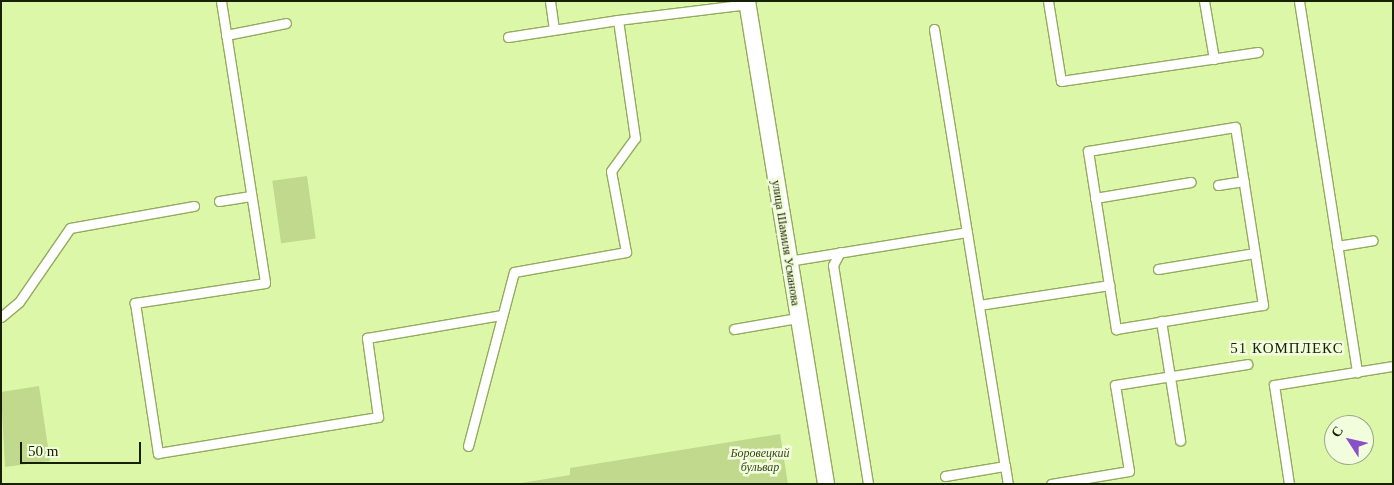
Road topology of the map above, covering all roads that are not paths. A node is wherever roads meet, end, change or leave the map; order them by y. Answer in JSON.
{"nodes":[{"id":1,"x":221,"y":1,"type":"edge"},
{"id":2,"x":550,"y":1,"type":"edge"},
{"id":3,"x":1048,"y":1,"type":"edge"},
{"id":4,"x":1204,"y":1,"type":"edge"},
{"id":5,"x":1299,"y":1,"type":"edge"},
{"id":6,"x":748,"y":3,"type":"edge"},
{"id":7,"x":618,"y":20,"type":"junction"},
{"id":8,"x":286,"y":23,"type":"dead end"},
{"id":9,"x":554,"y":29,"type":"junction"},
{"id":10,"x":934,"y":29,"type":"dead end"},
{"id":11,"x":226,"y":35,"type":"junction"},
{"id":12,"x":508,"y":37,"type":"dead end"},
{"id":13,"x":1258,"y":52,"type":"dead end"},
{"id":14,"x":1214,"y":59,"type":"junction"},
{"id":15,"x":1244,"y":181,"type":"junction"},
{"id":16,"x":1192,"y":182,"type":"dead end"},
{"id":17,"x":1218,"y":185,"type":"dead end"},
{"id":18,"x":251,"y":196,"type":"junction"},
{"id":19,"x":1096,"y":198,"type":"junction"},
{"id":20,"x":219,"y":202,"type":"dead end"},
{"id":21,"x":194,"y":206,"type":"dead end"},
{"id":22,"x":967,"y":232,"type":"junction"},
{"id":23,"x":1372,"y":240,"type":"dead end"},
{"id":24,"x":1337,"y":246,"type":"junction"},
{"id":25,"x":840,"y":252,"type":"junction"},
{"id":26,"x":1255,"y":253,"type":"junction"},
{"id":27,"x":788,"y":261,"type":"junction"},
{"id":28,"x":1158,"y":269,"type":"dead end"},
{"id":29,"x":1109,"y":285,"type":"junction"},
{"id":30,"x":979,"y":305,"type":"junction"},
{"id":31,"x":502,"y":315,"type":"junction"},
{"id":32,"x":1,"y":318,"type":"edge"},
{"id":33,"x":797,"y":318,"type":"junction"},
{"id":34,"x":1160,"y":321,"type":"junction"},
{"id":35,"x":734,"y":329,"type":"dead end"},
{"id":36,"x":1247,"y":364,"type":"dead end"},
{"id":37,"x":1393,"y":366,"type":"edge"},
{"id":38,"x":1357,"y":372,"type":"junction"},
{"id":39,"x":1170,"y":376,"type":"junction"},
{"id":40,"x":1180,"y":440,"type":"dead end"},
{"id":41,"x":468,"y":446,"type":"dead end"},
{"id":42,"x":1005,"y":466,"type":"junction"},
{"id":43,"x":945,"y":476,"type":"dead end"},
{"id":44,"x":826,"y":484,"type":"edge"},
{"id":45,"x":868,"y":484,"type":"edge"},
{"id":46,"x":1008,"y":484,"type":"edge"},
{"id":47,"x":1052,"y":484,"type":"edge"},
{"id":48,"x":1289,"y":484,"type":"edge"}],
"edges":[{"from":1,"to":11,"type":"lane"},
{"from":2,"to":9,"type":"lane"},
{"from":3,"to":14,"type":"lane"},
{"from":4,"to":14,"type":"lane"},
{"from":5,"to":24,"type":"lane"},
{"from":6,"to":7,"type":"lane"},
{"from":6,"to":27,"type":"street","name":"улица Шамиля Усманова"},
{"from":7,"to":9,"type":"lane"},
{"from":7,"to":31,"type":"lane"},
{"from":8,"to":11,"type":"lane"},
{"from":9,"to":12,"type":"lane"},
{"from":10,"to":22,"type":"lane"},
{"from":11,"to":18,"type":"lane"},
{"from":13,"to":14,"type":"lane"},
{"from":15,"to":17,"type":"lane"},
{"from":15,"to":19,"type":"lane"},
{"from":15,"to":26,"type":"lane"},
{"from":16,"to":19,"type":"lane"},
{"from":18,"to":20,"type":"lane"},
{"from":18,"to":31,"type":"lane"},
{"from":19,"to":29,"type":"lane"},
{"from":21,"to":32,"type":"lane"},
{"from":22,"to":25,"type":"lane"},
{"from":22,"to":30,"type":"lane"},
{"from":23,"to":24,"type":"lane"},
{"from":24,"to":38,"type":"lane"},
{"from":25,"to":27,"type":"lane"},
{"from":25,"to":45,"type":"lane"},
{"from":26,"to":28,"type":"lane"},
{"from":26,"to":34,"type":"lane"},
{"from":27,"to":33,"type":"street","name":"улица Шамиля Усманова"},
{"from":29,"to":30,"type":"lane"},
{"from":29,"to":34,"type":"lane"},
{"from":30,"to":42,"type":"lane"},
{"from":31,"to":41,"type":"lane"},
{"from":33,"to":35,"type":"lane"},
{"from":33,"to":44,"type":"street","name":"улица Шамиля Усманова"},
{"from":34,"to":39,"type":"lane"},
{"from":36,"to":39,"type":"lane"},
{"from":37,"to":38,"type":"lane"},
{"from":38,"to":48,"type":"lane"},
{"from":39,"to":40,"type":"lane"},
{"from":39,"to":47,"type":"lane"},
{"from":42,"to":43,"type":"lane"},
{"from":42,"to":46,"type":"lane"}]}
